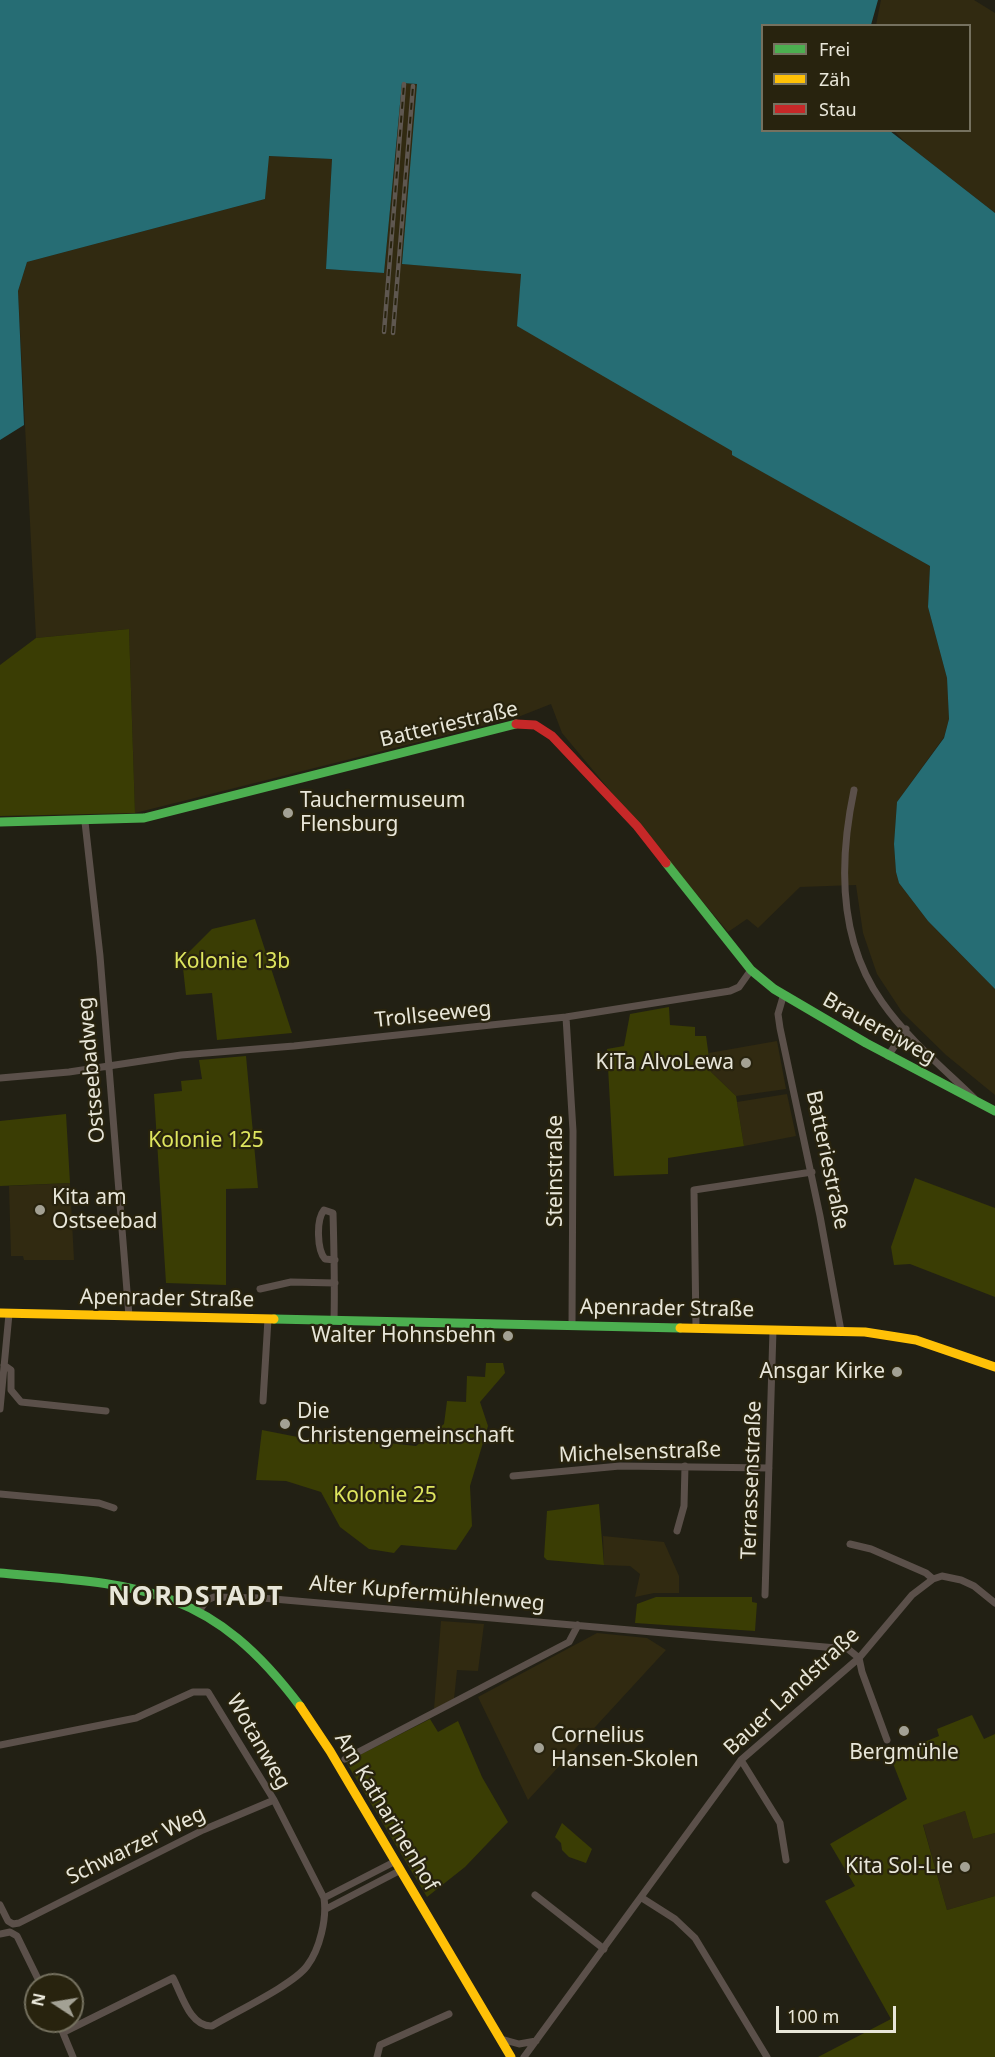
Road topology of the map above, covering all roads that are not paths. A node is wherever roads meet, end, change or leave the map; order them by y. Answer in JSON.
{"nodes":[{"id":1,"x":854,"y":790,"type":"dead end"},
{"id":2,"x":0,"y":822,"type":"edge"},
{"id":3,"x":85,"y":822,"type":"junction"},
{"id":4,"x":752,"y":970,"type":"junction"},
{"id":5,"x":783,"y":997,"type":"junction"},
{"id":6,"x":566,"y":1017,"type":"junction"},
{"id":7,"x":906,"y":1029,"type":"junction"},
{"id":8,"x":888,"y":1056,"type":"junction"},
{"id":9,"x":109,"y":1066,"type":"junction"},
{"id":10,"x":0,"y":1078,"type":"edge"},
{"id":11,"x":980,"y":1104,"type":"junction"},
{"id":12,"x":995,"y":1111,"type":"edge"},
{"id":13,"x":812,"y":1172,"type":"junction"},
{"id":14,"x":334,"y":1260,"type":"junction"},
{"id":15,"x":335,"y":1283,"type":"junction"},
{"id":16,"x":260,"y":1289,"type":"dead end"},
{"id":17,"x":5,"y":1313,"type":"edge"},
{"id":18,"x":129,"y":1316,"type":"junction"},
{"id":19,"x":268,"y":1319,"type":"junction"},
{"id":20,"x":334,"y":1320,"type":"junction"},
{"id":21,"x":572,"y":1325,"type":"junction"},
{"id":22,"x":696,"y":1328,"type":"junction"},
{"id":23,"x":773,"y":1330,"type":"junction"},
{"id":24,"x":841,"y":1331,"type":"junction"},
{"id":25,"x":4,"y":1365,"type":"junction"},
{"id":26,"x":995,"y":1367,"type":"edge"},
{"id":27,"x":263,"y":1401,"type":"dead end"},
{"id":28,"x":0,"y":1409,"type":"edge"},
{"id":29,"x":106,"y":1412,"type":"dead end"},
{"id":30,"x":685,"y":1466,"type":"junction"},
{"id":31,"x":769,"y":1468,"type":"junction"},
{"id":32,"x":513,"y":1476,"type":"dead end"},
{"id":33,"x":0,"y":1494,"type":"edge"},
{"id":34,"x":114,"y":1508,"type":"dead end"},
{"id":35,"x":677,"y":1532,"type":"dead end"},
{"id":36,"x":850,"y":1544,"type":"dead end"},
{"id":37,"x":0,"y":1573,"type":"edge"},
{"id":38,"x":933,"y":1579,"type":"junction"},
{"id":39,"x":765,"y":1594,"type":"dead end"},
{"id":40,"x":995,"y":1603,"type":"edge"},
{"id":41,"x":199,"y":1611,"type":"junction"},
{"id":42,"x":578,"y":1625,"type":"junction"},
{"id":43,"x":859,"y":1658,"type":"junction"},
{"id":44,"x":887,"y":1740,"type":"dead end"},
{"id":45,"x":0,"y":1744,"type":"edge"},
{"id":46,"x":345,"y":1759,"type":"dead end"},
{"id":47,"x":741,"y":1760,"type":"junction"},
{"id":48,"x":274,"y":1800,"type":"junction"},
{"id":49,"x":786,"y":1860,"type":"dead end"},
{"id":50,"x":394,"y":1862,"type":"junction"},
{"id":51,"x":399,"y":1871,"type":"junction"},
{"id":52,"x":535,"y":1895,"type":"dead end"},
{"id":53,"x":324,"y":1898,"type":"junction"},
{"id":54,"x":642,"y":1898,"type":"junction"},
{"id":55,"x":0,"y":1905,"type":"edge"},
{"id":56,"x":326,"y":1909,"type":"junction"},
{"id":57,"x":0,"y":1934,"type":"edge"},
{"id":58,"x":604,"y":1949,"type":"junction"},
{"id":59,"x":34,"y":1973,"type":"edge"},
{"id":60,"x":449,"y":2014,"type":"dead end"},
{"id":61,"x":84,"y":2022,"type":"edge"},
{"id":62,"x":64,"y":2033,"type":"edge"},
{"id":63,"x":501,"y":2039,"type":"junction"},
{"id":64,"x":536,"y":2041,"type":"junction"},
{"id":65,"x":74,"y":2057,"type":"edge"},
{"id":66,"x":377,"y":2057,"type":"edge"},
{"id":67,"x":512,"y":2057,"type":"edge"},
{"id":68,"x":524,"y":2057,"type":"edge"},
{"id":69,"x":767,"y":2057,"type":"edge"}],
"edges":[{"from":1,"to":7,"type":"street"},
{"from":2,"to":3,"type":"street","name":"Batteriestraße"},
{"from":3,"to":4,"type":"street","name":"Batteriestraße"},
{"from":3,"to":9,"type":"street","name":"Ostseebadweg"},
{"from":4,"to":5,"type":"street","name":"Brauereiweg"},
{"from":4,"to":6,"type":"street","name":"Trollseeweg"},
{"from":5,"to":8,"type":"street","name":"Brauereiweg"},
{"from":5,"to":13,"type":"street","name":"Batteriestraße"},
{"from":6,"to":9,"type":"street","name":"Trollseeweg"},
{"from":6,"to":21,"type":"street","name":"Steinstraße"},
{"from":7,"to":8,"type":"street"},
{"from":7,"to":11,"type":"street"},
{"from":8,"to":11,"type":"street","name":"Brauereiweg"},
{"from":9,"to":10,"type":"street","name":"Trollseeweg"},
{"from":9,"to":18,"type":"street","name":"Ostseebadweg"},
{"from":11,"to":12,"type":"street","name":"Brauereiweg"},
{"from":13,"to":22,"type":"street"},
{"from":13,"to":24,"type":"street","name":"Batteriestraße"},
{"from":14,"to":14,"type":"street"},
{"from":14,"to":15,"type":"street"},
{"from":15,"to":16,"type":"street","name":"Apenrader Straße"},
{"from":15,"to":20,"type":"street"},
{"from":17,"to":18,"type":"street","name":"Apenrader Straße"},
{"from":17,"to":25,"type":"street"},
{"from":18,"to":19,"type":"street","name":"Apenrader Straße"},
{"from":19,"to":20,"type":"street","name":"Apenrader Straße"},
{"from":19,"to":27,"type":"street"},
{"from":20,"to":21,"type":"street","name":"Apenrader Straße"},
{"from":21,"to":22,"type":"street","name":"Apenrader Straße"},
{"from":22,"to":23,"type":"street","name":"Apenrader Straße"},
{"from":23,"to":24,"type":"street","name":"Apenrader Straße"},
{"from":23,"to":31,"type":"street","name":"Terrassenstraße"},
{"from":24,"to":26,"type":"street","name":"Apenrader Straße"},
{"from":25,"to":28,"type":"street"},
{"from":25,"to":29,"type":"street"},
{"from":30,"to":31,"type":"street","name":"Michelsenstraße"},
{"from":30,"to":32,"type":"street","name":"Michelsenstraße"},
{"from":30,"to":35,"type":"street"},
{"from":31,"to":39,"type":"street","name":"Terrassenstraße"},
{"from":33,"to":34,"type":"street"},
{"from":36,"to":38,"type":"street"},
{"from":37,"to":41,"type":"street"},
{"from":38,"to":40,"type":"street"},
{"from":38,"to":43,"type":"street","name":"Bauer Landstraße"},
{"from":41,"to":42,"type":"street","name":"Alter Kupfermühlenweg"},
{"from":41,"to":50,"type":"street","name":"Am Katharinenhof"},
{"from":42,"to":43,"type":"street","name":"Alter Kupfermühlenweg"},
{"from":42,"to":46,"type":"street"},
{"from":43,"to":44,"type":"street"},
{"from":43,"to":47,"type":"street","name":"Bauer Landstraße"},
{"from":45,"to":48,"type":"street","name":"Wotanweg"},
{"from":47,"to":49,"type":"street"},
{"from":47,"to":54,"type":"street","name":"Bauer Landstraße"},
{"from":48,"to":53,"type":"street","name":"Wotanweg"},
{"from":48,"to":55,"type":"street","name":"Schwarzer Weg"},
{"from":50,"to":51,"type":"street","name":"Am Katharinenhof"},
{"from":50,"to":53,"type":"street"},
{"from":51,"to":56,"type":"street"},
{"from":51,"to":63,"type":"street","name":"Am Katharinenhof"},
{"from":52,"to":58,"type":"street"},
{"from":53,"to":56,"type":"street","name":"Wotanweg"},
{"from":54,"to":58,"type":"street","name":"Bauer Landstraße"},
{"from":54,"to":69,"type":"street"},
{"from":56,"to":61,"type":"street"},
{"from":57,"to":59,"type":"street"},
{"from":58,"to":64,"type":"street","name":"Bauer Landstraße"},
{"from":60,"to":66,"type":"street"},
{"from":62,"to":65,"type":"street"},
{"from":63,"to":64,"type":"street"},
{"from":63,"to":67,"type":"street","name":"Am Katharinenhof"},
{"from":64,"to":68,"type":"street","name":"Bauer Landstraße"}]}
